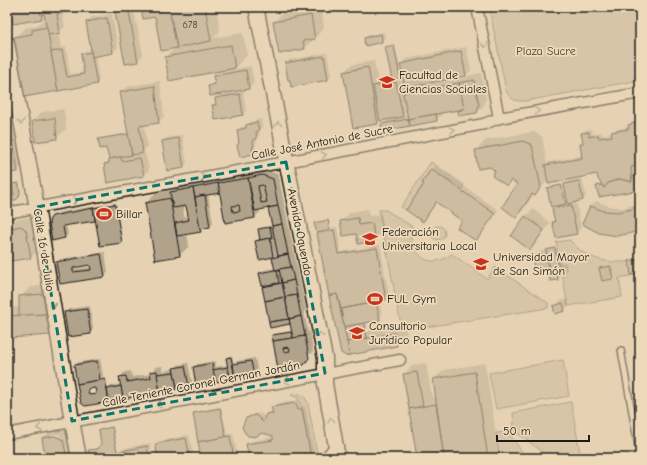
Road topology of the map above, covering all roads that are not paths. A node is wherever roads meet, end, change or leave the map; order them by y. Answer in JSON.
{"nodes":[{"id":1,"x":256,"y":7,"type":"edge"},
{"id":2,"x":477,"y":7,"type":"edge"},
{"id":3,"x":7,"y":42,"type":"edge"},
{"id":4,"x":640,"y":93,"type":"edge"},
{"id":5,"x":499,"y":118,"type":"junction"},
{"id":6,"x":286,"y":162,"type":"junction"},
{"id":7,"x":37,"y":207,"type":"junction"},
{"id":8,"x":7,"y":213,"type":"edge"},
{"id":9,"x":621,"y":350,"type":"dead end"},
{"id":10,"x":400,"y":360,"type":"dead end"},
{"id":11,"x":325,"y":373,"type":"junction"},
{"id":12,"x":72,"y":421,"type":"junction"},
{"id":13,"x":7,"y":434,"type":"edge"},
{"id":14,"x":335,"y":442,"type":"junction"},
{"id":15,"x":79,"y":458,"type":"edge"},
{"id":16,"x":322,"y":458,"type":"edge"},
{"id":17,"x":338,"y":458,"type":"edge"},
{"id":18,"x":640,"y":458,"type":"edge"}],
"edges":[{"from":6,"to":1,"type":"main road","name":"Avenida Oquendo","one_way":true},
{"from":2,"to":5,"type":"street","one_way":true},
{"from":3,"to":7,"type":"main road","name":"Calle 16 de Julio","one_way":true},
{"from":5,"to":4,"type":"street","name":"Calle José Antonio de Sucre","one_way":true},
{"from":6,"to":5,"type":"street","name":"Calle José Antonio de Sucre","one_way":true},
{"from":7,"to":6,"type":"street","name":"Calle José Antonio de Sucre","one_way":true},
{"from":11,"to":6,"type":"main road","name":"Avenida Oquendo","one_way":true},
{"from":7,"to":8,"type":"street","name":"Calle José Antonio de Sucre"},
{"from":7,"to":12,"type":"main road","name":"Calle 16 de Julio","one_way":true},
{"from":9,"to":18,"type":"lane"},
{"from":10,"to":11,"type":"street","name":"Calle Teniente Coronel German Jordán"},
{"from":11,"to":12,"type":"street","name":"Calle Teniente Coronel German Jordán","one_way":true},
{"from":14,"to":11,"type":"main road","name":"Avenida Oquendo","one_way":true},
{"from":12,"to":13,"type":"street","name":"Calle Teniente Coronel German Jordán","one_way":true},
{"from":12,"to":15,"type":"main road","name":"Calle 16 de Julio"},
{"from":14,"to":16,"type":"lane"},
{"from":14,"to":17,"type":"main road","name":"Avenida Oquendo"}]}
